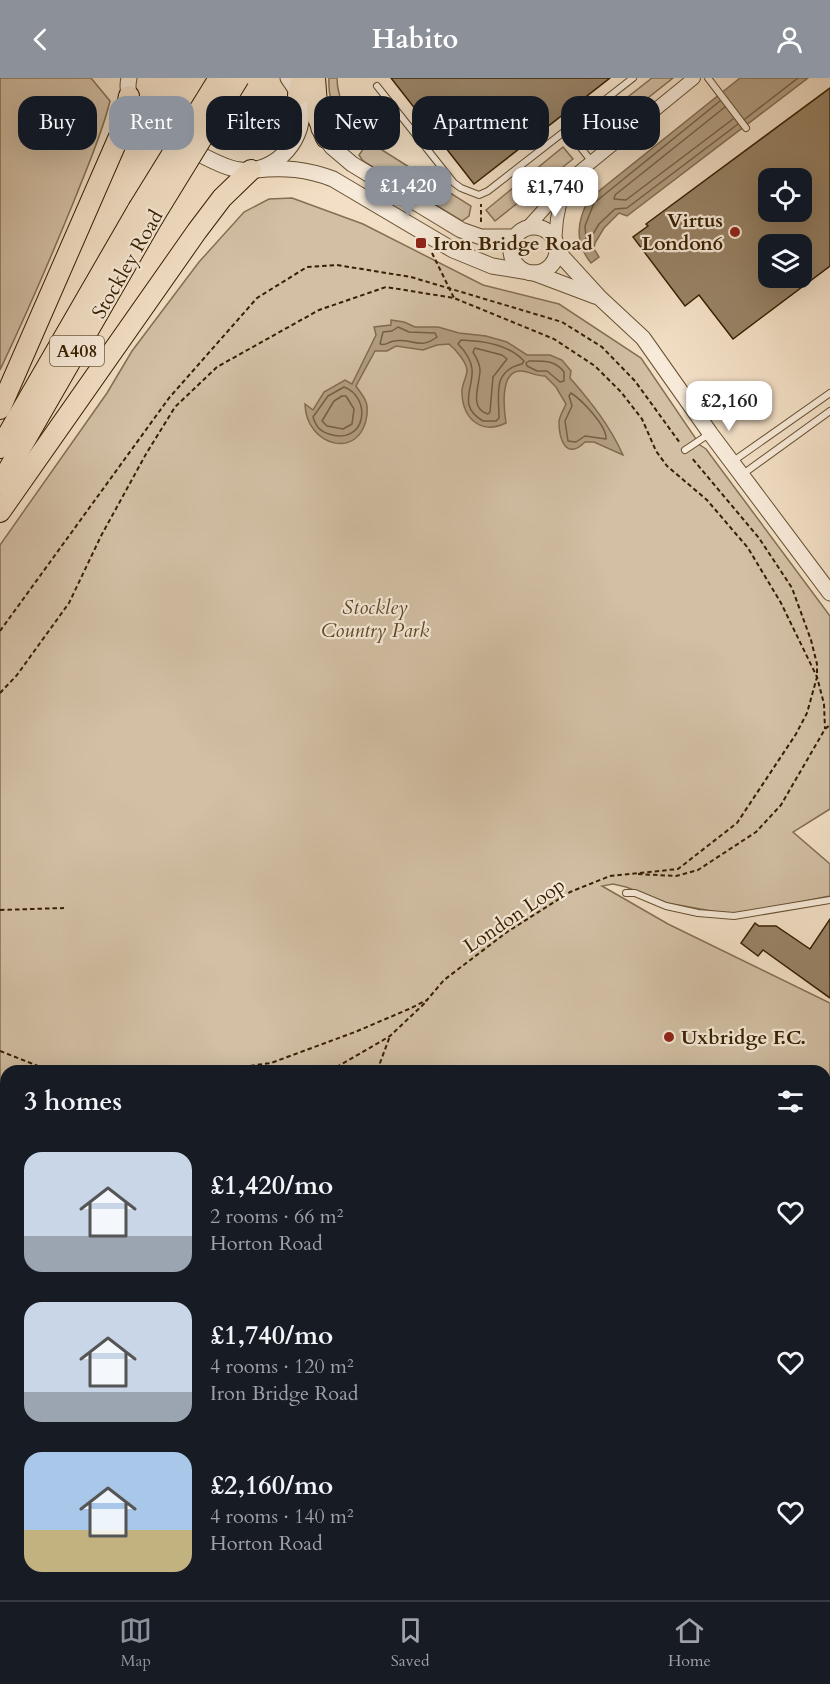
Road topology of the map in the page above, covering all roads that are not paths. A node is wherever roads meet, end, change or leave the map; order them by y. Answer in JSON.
{"nodes":[{"id":1,"x":219,"y":78,"type":"edge"},
{"id":2,"x":239,"y":78,"type":"edge"},
{"id":3,"x":315,"y":78,"type":"edge"},
{"id":4,"x":633,"y":78,"type":"edge"},
{"id":5,"x":694,"y":78,"type":"edge"},
{"id":6,"x":710,"y":80,"type":"edge"},
{"id":7,"x":127,"y":85,"type":"edge"},
{"id":8,"x":377,"y":86,"type":"dead end"},
{"id":9,"x":297,"y":88,"type":"edge"},
{"id":10,"x":316,"y":96,"type":"edge"},
{"id":11,"x":610,"y":96,"type":"edge"},
{"id":12,"x":314,"y":117,"type":"edge"},
{"id":13,"x":746,"y":128,"type":"dead end"},
{"id":14,"x":561,"y":135,"type":"edge"},
{"id":15,"x":336,"y":150,"type":"edge"},
{"id":16,"x":583,"y":150,"type":"edge"},
{"id":17,"x":592,"y":162,"type":"junction"},
{"id":18,"x":254,"y":170,"type":"junction"},
{"id":19,"x":564,"y":188,"type":"junction"},
{"id":20,"x":145,"y":213,"type":"junction"},
{"id":21,"x":521,"y":232,"type":"junction"},
{"id":22,"x":556,"y":246,"type":"junction"},
{"id":23,"x":528,"y":272,"type":"junction"},
{"id":24,"x":600,"y":298,"type":"junction"},
{"id":25,"x":830,"y":393,"type":"edge"},
{"id":26,"x":0,"y":409,"type":"edge"},
{"id":27,"x":830,"y":411,"type":"edge"},
{"id":28,"x":710,"y":433,"type":"junction"},
{"id":29,"x":0,"y":448,"type":"edge"},
{"id":30,"x":685,"y":450,"type":"road end"},
{"id":31,"x":732,"y":462,"type":"junction"},
{"id":32,"x":741,"y":476,"type":"junction"},
{"id":33,"x":0,"y":484,"type":"edge"},
{"id":34,"x":0,"y":512,"type":"edge"},
{"id":35,"x":830,"y":593,"type":"edge"},
{"id":36,"x":626,"y":893,"type":"dead end"},
{"id":37,"x":830,"y":900,"type":"edge"}],
"edges":[{"from":1,"to":20,"type":"main road","name":"Stockley Road","number":"A408","bridge":true},
{"from":2,"to":20,"type":"main road","name":"Stockley Road","number":"A408","bridge":true},
{"from":3,"to":10,"type":"main road"},
{"from":4,"to":11,"type":"lane"},
{"from":5,"to":17,"type":"street"},
{"from":6,"to":13,"type":"lane"},
{"from":7,"to":18,"type":"street"},
{"from":7,"to":26,"type":"main road"},
{"from":8,"to":14,"type":"lane"},
{"from":9,"to":12,"type":"street"},
{"from":9,"to":18,"type":"street"},
{"from":15,"to":21,"type":"street"},
{"from":16,"to":17,"type":"lane"},
{"from":17,"to":19,"type":"street"},
{"from":18,"to":23,"type":"street"},
{"from":18,"to":34,"type":"main road"},
{"from":19,"to":21,"type":"street"},
{"from":19,"to":22,"type":"street"},
{"from":20,"to":29,"type":"main road","name":"Stockley Road","number":"A408"},
{"from":20,"to":33,"type":"main road","name":"Stockley Road","number":"A408"},
{"from":21,"to":22,"type":"street"},
{"from":21,"to":23,"type":"street"},
{"from":22,"to":23,"type":"street"},
{"from":22,"to":24,"type":"street"},
{"from":23,"to":24,"type":"street"},
{"from":24,"to":28,"type":"street"},
{"from":25,"to":31,"type":"lane"},
{"from":27,"to":32,"type":"lane"},
{"from":28,"to":30,"type":"lane"},
{"from":28,"to":31,"type":"street"},
{"from":31,"to":32,"type":"street"},
{"from":32,"to":35,"type":"street"},
{"from":36,"to":37,"type":"lane"}]}
